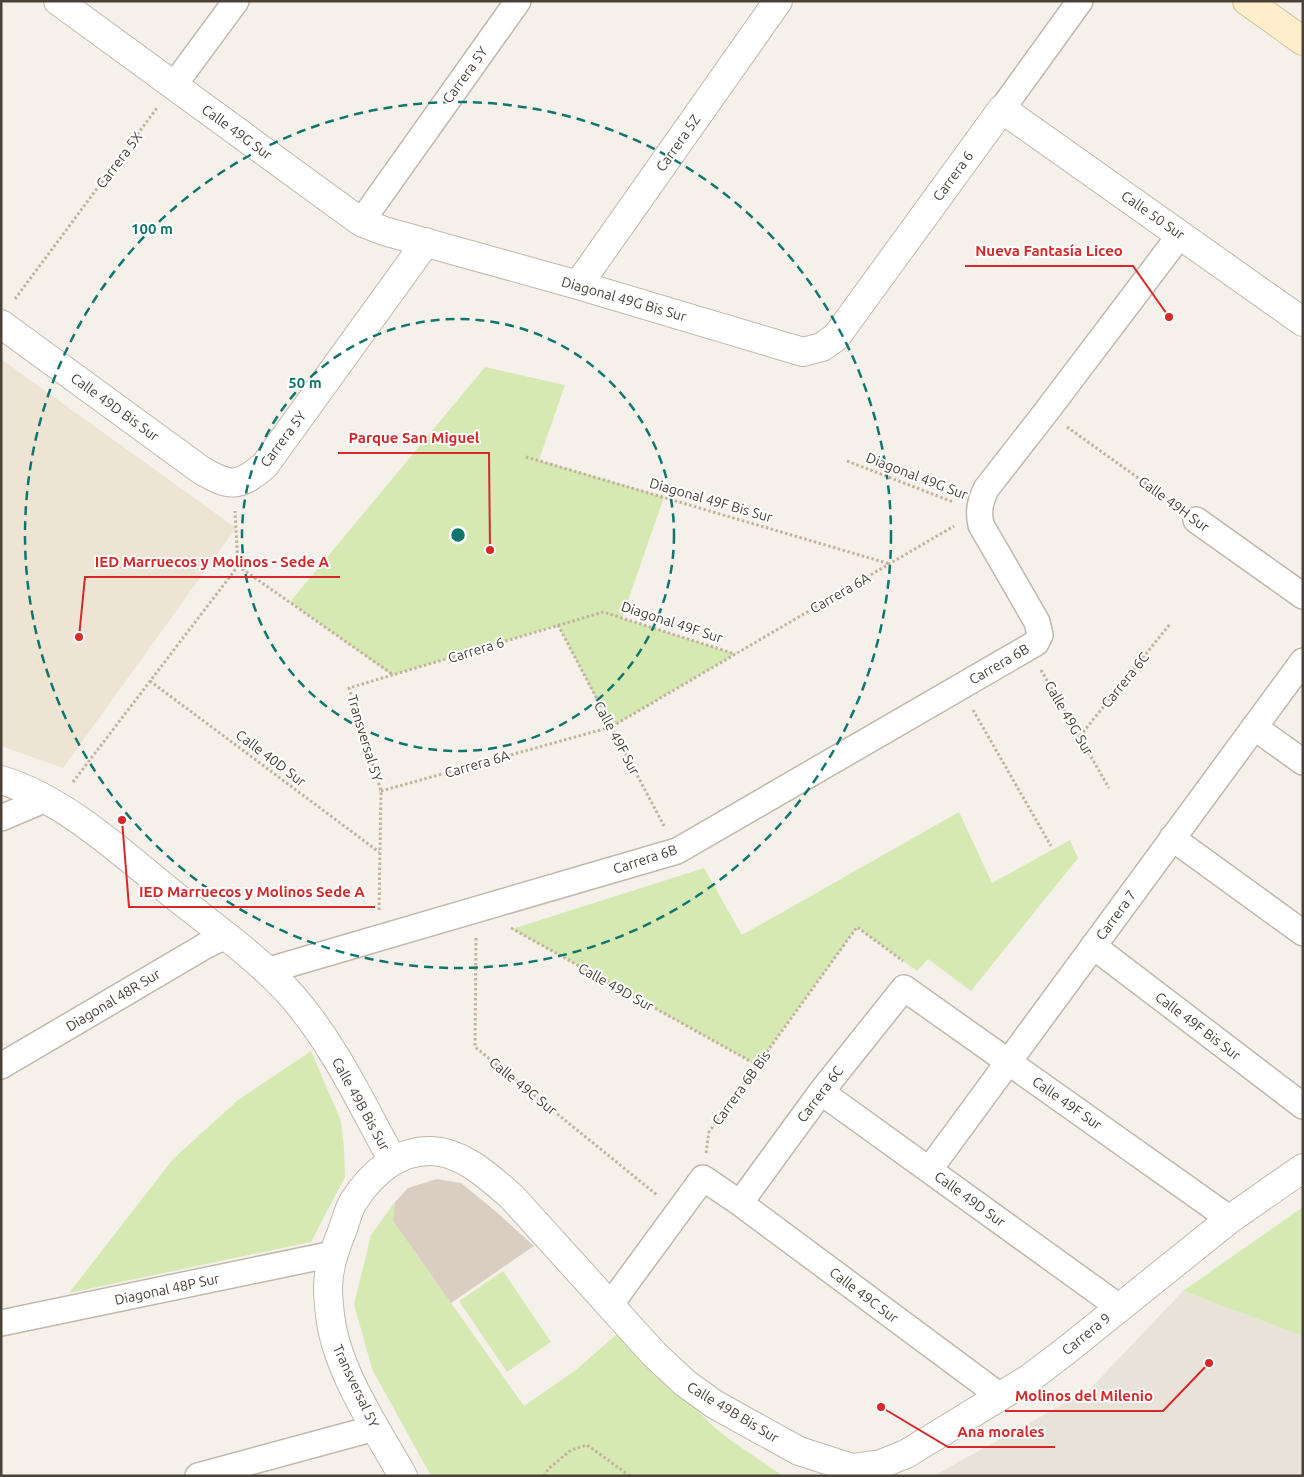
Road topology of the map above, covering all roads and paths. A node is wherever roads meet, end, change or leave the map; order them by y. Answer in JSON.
{"nodes":[{"id":1,"x":58,"y":1,"type":"edge"},
{"id":2,"x":236,"y":1,"type":"edge"},
{"id":3,"x":518,"y":1,"type":"edge"},
{"id":4,"x":778,"y":1,"type":"edge"},
{"id":5,"x":1080,"y":1,"type":"edge"},
{"id":6,"x":1247,"y":1,"type":"edge"},
{"id":7,"x":1303,"y":41,"type":"edge"},
{"id":8,"x":174,"y":85,"type":"junction"},
{"id":9,"x":1002,"y":109,"type":"junction"},
{"id":10,"x":361,"y":222,"type":"junction"},
{"id":11,"x":1180,"y":235,"type":"junction"},
{"id":12,"x":426,"y":242,"type":"junction"},
{"id":13,"x":578,"y":285,"type":"junction"},
{"id":14,"x":7,"y":313,"type":"edge"},
{"id":15,"x":1303,"y":322,"type":"edge"},
{"id":16,"x":822,"y":347,"type":"joint"},
{"id":17,"x":1046,"y":412,"type":"junction"},
{"id":18,"x":526,"y":457,"type":"dead end"},
{"id":19,"x":846,"y":461,"type":"dead end"},
{"id":20,"x":233,"y":484,"type":"junction"},
{"id":21,"x":978,"y":512,"type":"junction"},
{"id":22,"x":1196,"y":520,"type":"joint"},
{"id":23,"x":890,"y":564,"type":"junction"},
{"id":24,"x":238,"y":566,"type":"junction"},
{"id":25,"x":1303,"y":596,"type":"edge"},
{"id":26,"x":603,"y":612,"type":"joint"},
{"id":27,"x":1170,"y":624,"type":"dead end"},
{"id":28,"x":558,"y":625,"type":"junction"},
{"id":29,"x":1034,"y":641,"type":"junction"},
{"id":30,"x":735,"y":654,"type":"junction"},
{"id":31,"x":1303,"y":661,"type":"edge"},
{"id":32,"x":392,"y":675,"type":"junction"},
{"id":33,"x":150,"y":681,"type":"junction"},
{"id":34,"x":960,"y":687,"type":"junction"},
{"id":35,"x":349,"y":688,"type":"joint"},
{"id":36,"x":611,"y":727,"type":"junction"},
{"id":37,"x":1254,"y":727,"type":"junction"},
{"id":38,"x":1080,"y":736,"type":"junction"},
{"id":39,"x":1303,"y":762,"type":"edge"},
{"id":40,"x":1,"y":780,"type":"edge"},
{"id":41,"x":73,"y":782,"type":"dead end"},
{"id":42,"x":1109,"y":788,"type":"dead end"},
{"id":43,"x":381,"y":791,"type":"junction"},
{"id":44,"x":46,"y":799,"type":"junction"},
{"id":45,"x":1,"y":818,"type":"edge"},
{"id":46,"x":1172,"y":838,"type":"junction"},
{"id":47,"x":1051,"y":846,"type":"dead end"},
{"id":48,"x":677,"y":851,"type":"junction"},
{"id":49,"x":380,"y":852,"type":"junction"},
{"id":50,"x":476,"y":909,"type":"junction"},
{"id":51,"x":1303,"y":933,"type":"edge"},
{"id":52,"x":225,"y":936,"type":"junction"},
{"id":53,"x":378,"y":938,"type":"junction"},
{"id":54,"x":1093,"y":946,"type":"junction"},
{"id":55,"x":266,"y":971,"type":"junction"},
{"id":56,"x":904,"y":988,"type":"junction"},
{"id":57,"x":1008,"y":1062,"type":"junction"},
{"id":58,"x":1,"y":1066,"type":"edge"},
{"id":59,"x":757,"y":1066,"type":"junction"},
{"id":60,"x":821,"y":1092,"type":"junction"},
{"id":61,"x":1303,"y":1106,"type":"edge"},
{"id":62,"x":393,"y":1160,"type":"junction"},
{"id":63,"x":1303,"y":1168,"type":"edge"},
{"id":64,"x":929,"y":1170,"type":"junction"},
{"id":65,"x":703,"y":1178,"type":"junction"},
{"id":66,"x":740,"y":1202,"type":"junction"},
{"id":67,"x":678,"y":1212,"type":"junction"},
{"id":68,"x":1230,"y":1219,"type":"junction"},
{"id":69,"x":333,"y":1254,"type":"junction"},
{"id":70,"x":610,"y":1305,"type":"junction"},
{"id":71,"x":1120,"y":1306,"type":"junction"},
{"id":72,"x":1,"y":1323,"type":"edge"},
{"id":73,"x":1000,"y":1396,"type":"junction"},
{"id":74,"x":375,"y":1428,"type":"junction"},
{"id":75,"x":850,"y":1472,"type":"edge"},
{"id":76,"x":198,"y":1476,"type":"edge"},
{"id":77,"x":403,"y":1476,"type":"edge"},
{"id":78,"x":544,"y":1476,"type":"edge"},
{"id":79,"x":630,"y":1476,"type":"edge"}],
"edges":[{"from":1,"to":8,"type":"street","name":"Calle 49G Sur"},
{"from":2,"to":8,"type":"street"},
{"from":3,"to":10,"type":"street","name":"Carrera 5Y"},
{"from":4,"to":13,"type":"street","name":"Carrera 5Z"},
{"from":5,"to":9,"type":"street","name":"Carrera 6"},
{"from":6,"to":7,"type":"main road"},
{"from":8,"to":10,"type":"street","name":"Calle 49G Sur"},
{"from":8,"to":14,"type":"path","name":"Carrera 5X"},
{"from":9,"to":11,"type":"street","name":"Calle 50 Sur"},
{"from":9,"to":16,"type":"street","name":"Carrera 6"},
{"from":10,"to":12,"type":"street","name":"Calle 49G Sur"},
{"from":11,"to":15,"type":"street","name":"Calle 50 Sur"},
{"from":11,"to":17,"type":"street"},
{"from":12,"to":13,"type":"street","name":"Diagonal 49G Bis Sur"},
{"from":12,"to":20,"type":"street","name":"Carrera 5Y"},
{"from":13,"to":16,"type":"street","name":"Diagonal 49G Bis Sur"},
{"from":14,"to":20,"type":"street","name":"Calle 49D Bis Sur"},
{"from":17,"to":21,"type":"street"},
{"from":17,"to":22,"type":"path","name":"Calle 49H Sur"},
{"from":18,"to":23,"type":"path","name":"Diagonal 49F Bis Sur"},
{"from":19,"to":21,"type":"path","name":"Diagonal 49G Sur"},
{"from":20,"to":24,"type":"path"},
{"from":21,"to":23,"type":"path","name":"Carrera 6A"},
{"from":21,"to":29,"type":"street"},
{"from":22,"to":25,"type":"street","name":"Calle 49H Sur"},
{"from":23,"to":30,"type":"path","name":"Carrera 6A"},
{"from":24,"to":32,"type":"path"},
{"from":24,"to":33,"type":"path"},
{"from":26,"to":28,"type":"path","name":"Carrera 6"},
{"from":26,"to":30,"type":"path","name":"Diagonal 49F Sur"},
{"from":27,"to":38,"type":"path","name":"Carrera 6C"},
{"from":28,"to":32,"type":"path","name":"Carrera 6"},
{"from":28,"to":36,"type":"path","name":"Calle 49F Sur"},
{"from":29,"to":34,"type":"street","name":"Carrera 6B"},
{"from":29,"to":38,"type":"path","name":"Calle 49G Sur"},
{"from":30,"to":36,"type":"path","name":"Carrera 6A"},
{"from":31,"to":37,"type":"street","name":"Carrera 7"},
{"from":32,"to":35,"type":"path","name":"Carrera 6"},
{"from":33,"to":41,"type":"path"},
{"from":33,"to":49,"type":"path","name":"Calle 40D Sur"},
{"from":34,"to":47,"type":"path"},
{"from":34,"to":48,"type":"street","name":"Carrera 6B"},
{"from":35,"to":43,"type":"path","name":"Transversal 5Y"},
{"from":36,"to":43,"type":"path","name":"Carrera 6A"},
{"from":36,"to":48,"type":"path","name":"Calle 49F Sur"},
{"from":37,"to":39,"type":"street"},
{"from":37,"to":46,"type":"street","name":"Carrera 7"},
{"from":38,"to":42,"type":"path","name":"Calle 49G Sur"},
{"from":40,"to":44,"type":"street","name":"Calle 49B Bis Sur"},
{"from":43,"to":49,"type":"path","name":"Transversal 5Y"},
{"from":44,"to":45,"type":"street"},
{"from":44,"to":52,"type":"street","name":"Calle 49B Bis Sur"},
{"from":46,"to":51,"type":"street"},
{"from":46,"to":54,"type":"street","name":"Carrera 7"},
{"from":48,"to":50,"type":"street","name":"Carrera 6B"},
{"from":49,"to":53,"type":"path","name":"Transversal 5Y"},
{"from":50,"to":53,"type":"street","name":"Carrera 6B"},
{"from":50,"to":59,"type":"path","name":"Calle 49D Sur"},
{"from":50,"to":67,"type":"path","name":"Calle 49C Sur"},
{"from":52,"to":55,"type":"street","name":"Calle 49B Bis Sur"},
{"from":52,"to":58,"type":"street","name":"Diagonal 48R Sur"},
{"from":53,"to":55,"type":"street","name":"Carrera 6B"},
{"from":54,"to":57,"type":"street","name":"Carrera 7"},
{"from":54,"to":61,"type":"street","name":"Calle 49F Bis Sur"},
{"from":55,"to":62,"type":"street","name":"Calle 49B Bis Sur"},
{"from":56,"to":57,"type":"street","name":"Calle 49F Sur"},
{"from":56,"to":59,"type":"path","name":"Carrera 6B Bis"},
{"from":56,"to":60,"type":"street","name":"Carrera 6C"},
{"from":57,"to":64,"type":"street","name":"Carrera 7"},
{"from":57,"to":68,"type":"street","name":"Calle 49F Sur"},
{"from":59,"to":65,"type":"path","name":"Carrera 6B Bis"},
{"from":60,"to":64,"type":"street","name":"Calle 49D Sur"},
{"from":60,"to":66,"type":"street","name":"Carrera 6C"},
{"from":62,"to":69,"type":"street","name":"Transversal 5Y"},
{"from":62,"to":70,"type":"street","name":"Calle 49B Bis Sur"},
{"from":63,"to":68,"type":"street","name":"Carrera 9"},
{"from":64,"to":71,"type":"street","name":"Calle 49D Sur"},
{"from":65,"to":66,"type":"street","name":"Calle 49C Sur"},
{"from":65,"to":67,"type":"street"},
{"from":66,"to":73,"type":"street","name":"Calle 49C Sur"},
{"from":67,"to":70,"type":"street"},
{"from":68,"to":71,"type":"street","name":"Carrera 9"},
{"from":69,"to":72,"type":"street","name":"Diagonal 48P Sur"},
{"from":69,"to":74,"type":"street","name":"Transversal 5Y"},
{"from":70,"to":75,"type":"street","name":"Calle 49B Bis Sur"},
{"from":71,"to":73,"type":"street","name":"Carrera 9"},
{"from":73,"to":75,"type":"street","name":"Carrera 9"},
{"from":74,"to":76,"type":"street"},
{"from":74,"to":77,"type":"street","name":"Transversal 5Y"},
{"from":78,"to":79,"type":"path"}]}
